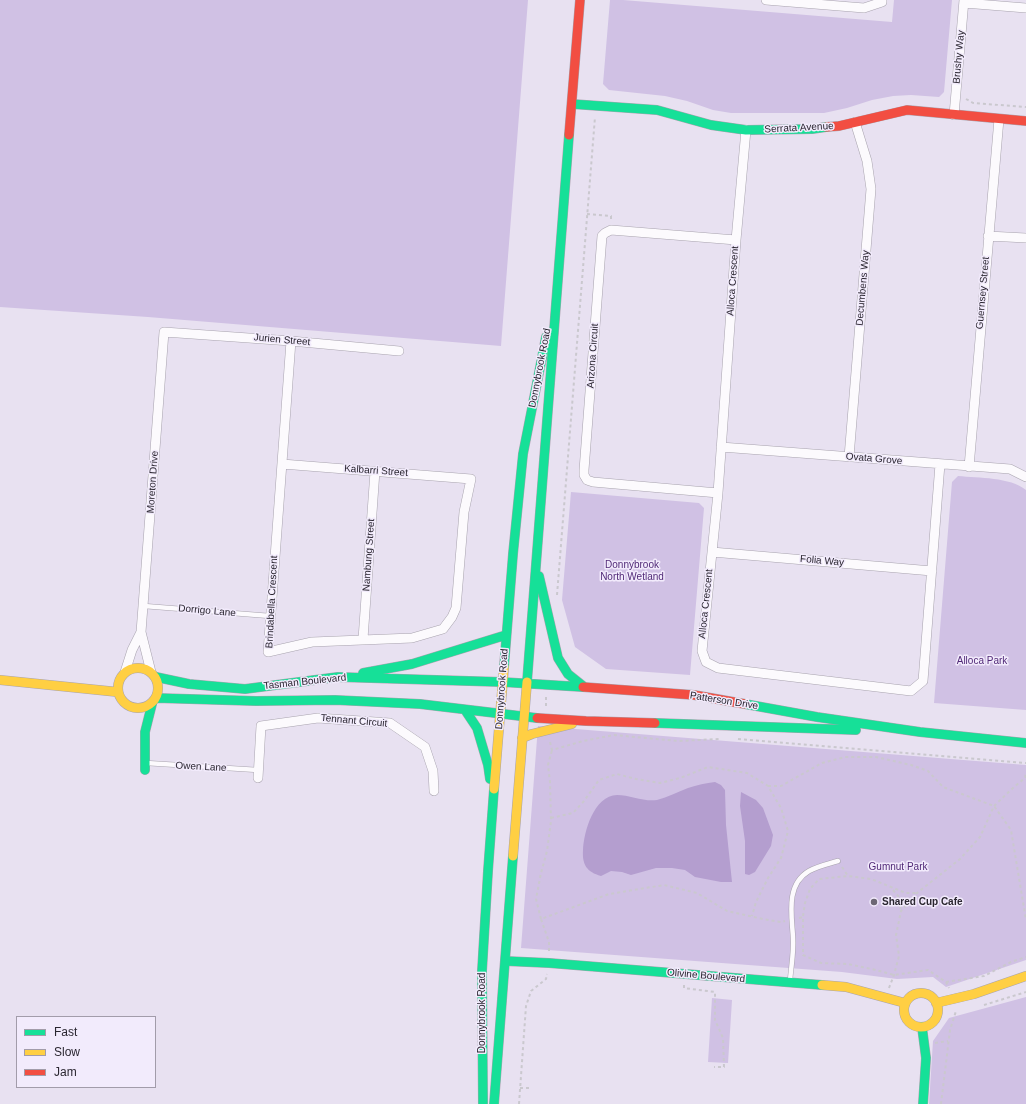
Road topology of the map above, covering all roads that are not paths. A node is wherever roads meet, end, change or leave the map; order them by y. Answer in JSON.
{"nodes":[{"id":1,"x":580,"y":0,"type":"edge"},
{"id":2,"x":766,"y":0,"type":"edge"},
{"id":3,"x":882,"y":0,"type":"edge"},
{"id":4,"x":964,"y":2,"type":"edge"},
{"id":5,"x":1026,"y":8,"type":"edge"},
{"id":6,"x":572,"y":104,"type":"junction"},
{"id":7,"x":954,"y":114,"type":"junction"},
{"id":8,"x":999,"y":119,"type":"junction"},
{"id":9,"x":1026,"y":121,"type":"edge"},
{"id":10,"x":855,"y":122,"type":"junction"},
{"id":11,"x":746,"y":130,"type":"junction"},
{"id":12,"x":988,"y":236,"type":"junction"},
{"id":13,"x":1026,"y":238,"type":"edge"},
{"id":14,"x":736,"y":240,"type":"junction"},
{"id":15,"x":558,"y":278,"type":"junction"},
{"id":16,"x":164,"y":332,"type":"joint"},
{"id":17,"x":291,"y":341,"type":"junction"},
{"id":18,"x":399,"y":351,"type":"dead end"},
{"id":19,"x":721,"y":447,"type":"junction"},
{"id":20,"x":849,"y":457,"type":"junction"},
{"id":21,"x":282,"y":464,"type":"junction"},
{"id":22,"x":940,"y":464,"type":"junction"},
{"id":23,"x":969,"y":467,"type":"junction"},
{"id":24,"x":375,"y":471,"type":"junction"},
{"id":25,"x":1026,"y":477,"type":"edge"},
{"id":26,"x":471,"y":479,"type":"joint"},
{"id":27,"x":718,"y":492,"type":"junction"},
{"id":28,"x":712,"y":552,"type":"junction"},
{"id":29,"x":536,"y":563,"type":"junction"},
{"id":30,"x":932,"y":571,"type":"junction"},
{"id":31,"x":144,"y":606,"type":"junction"},
{"id":32,"x":270,"y":616,"type":"junction"},
{"id":33,"x":141,"y":632,"type":"junction"},
{"id":34,"x":506,"y":635,"type":"junction"},
{"id":35,"x":363,"y":639,"type":"junction"},
{"id":36,"x":125,"y":672,"type":"junction"},
{"id":37,"x":153,"y":675,"type":"junction"},
{"id":38,"x":338,"y":677,"type":"junction"},
{"id":39,"x":0,"y":680,"type":"edge"},
{"id":40,"x":502,"y":682,"type":"junction"},
{"id":41,"x":526,"y":683,"type":"junction"},
{"id":42,"x":584,"y":687,"type":"junction"},
{"id":43,"x":118,"y":692,"type":"junction"},
{"id":44,"x":154,"y":701,"type":"junction"},
{"id":45,"x":131,"y":708,"type":"junction"},
{"id":46,"x":465,"y":710,"type":"junction"},
{"id":47,"x":500,"y":714,"type":"junction"},
{"id":48,"x":524,"y":717,"type":"junction"},
{"id":49,"x":586,"y":721,"type":"junction"},
{"id":50,"x":145,"y":732,"type":"junction"},
{"id":51,"x":920,"y":732,"type":"junction"},
{"id":52,"x":522,"y":738,"type":"junction"},
{"id":53,"x":1026,"y":742,"type":"edge"},
{"id":54,"x":145,"y":767,"type":"joint"},
{"id":55,"x":258,"y":774,"type":"joint"},
{"id":56,"x":434,"y":791,"type":"dead end"},
{"id":57,"x":493,"y":799,"type":"junction"},
{"id":58,"x":838,"y":861,"type":"road end"},
{"id":59,"x":505,"y":961,"type":"junction"},
{"id":60,"x":1026,"y":976,"type":"edge"},
{"id":61,"x":790,"y":983,"type":"junction"},
{"id":62,"x":905,"y":1003,"type":"junction"},
{"id":63,"x":936,"y":1003,"type":"junction"},
{"id":64,"x":922,"y":1027,"type":"junction"},
{"id":65,"x":483,"y":1104,"type":"edge"},
{"id":66,"x":494,"y":1104,"type":"edge"},
{"id":67,"x":923,"y":1104,"type":"edge"}],
"edges":[{"from":1,"to":6,"type":"street","name":"Donnybrook Road"},
{"from":2,"to":3,"type":"street"},
{"from":4,"to":5,"type":"street"},
{"from":4,"to":7,"type":"street","name":"Brushy Way"},
{"from":6,"to":11,"type":"street","name":"Serrata Avenue"},
{"from":6,"to":15,"type":"street","name":"Donnybrook Road"},
{"from":7,"to":8,"type":"street","name":"Serrata Avenue"},
{"from":7,"to":10,"type":"street","name":"Serrata Avenue"},
{"from":8,"to":9,"type":"street","name":"Serrata Avenue"},
{"from":8,"to":12,"type":"street","name":"Guernsey Street"},
{"from":10,"to":11,"type":"street","name":"Serrata Avenue"},
{"from":10,"to":20,"type":"street","name":"Decumbens Way"},
{"from":11,"to":14,"type":"street","name":"Alloca Crescent"},
{"from":12,"to":13,"type":"street"},
{"from":12,"to":23,"type":"street","name":"Guernsey Street"},
{"from":14,"to":19,"type":"street","name":"Alloca Crescent"},
{"from":14,"to":27,"type":"street","name":"Arizona Circuit"},
{"from":15,"to":29,"type":"street","name":"Donnybrook Road"},
{"from":15,"to":34,"type":"street","name":"Donnybrook Road"},
{"from":16,"to":17,"type":"street","name":"Jurien Street"},
{"from":16,"to":31,"type":"street","name":"Moreton Drive"},
{"from":17,"to":18,"type":"street","name":"Jurien Street"},
{"from":17,"to":21,"type":"street","name":"Brindabella Crescent"},
{"from":19,"to":20,"type":"street","name":"Ovata Grove"},
{"from":19,"to":27,"type":"street","name":"Alloca Crescent"},
{"from":20,"to":22,"type":"street","name":"Ovata Grove"},
{"from":21,"to":24,"type":"street","name":"Kalbarri Street"},
{"from":21,"to":32,"type":"street","name":"Brindabella Crescent"},
{"from":22,"to":23,"type":"street","name":"Ovata Grove"},
{"from":22,"to":30,"type":"street","name":"Alloca Crescent"},
{"from":23,"to":25,"type":"street","name":"Ovata Grove"},
{"from":24,"to":26,"type":"street","name":"Kalbarri Street"},
{"from":24,"to":35,"type":"street","name":"Nambung Street"},
{"from":26,"to":35,"type":"street","name":"Brindabella Crescent"},
{"from":27,"to":28,"type":"street","name":"Alloca Crescent"},
{"from":28,"to":30,"type":"street","name":"Folia Way"},
{"from":28,"to":30,"type":"street","name":"Alloca Crescent"},
{"from":29,"to":41,"type":"street","name":"Donnybrook Road"},
{"from":29,"to":42,"type":"street"},
{"from":31,"to":32,"type":"lane","name":"Dorrigo Lane"},
{"from":31,"to":33,"type":"street","name":"Moreton Drive"},
{"from":32,"to":35,"type":"street","name":"Brindabella Crescent"},
{"from":33,"to":36,"type":"street","name":"Moreton Drive"},
{"from":33,"to":37,"type":"street","name":"Moreton Drive"},
{"from":34,"to":38,"type":"street"},
{"from":34,"to":40,"type":"street","name":"Donnybrook Road"},
{"from":36,"to":37,"type":"street"},
{"from":36,"to":43,"type":"street"},
{"from":37,"to":38,"type":"street","name":"Tasman Boulevard"},
{"from":37,"to":44,"type":"street"},
{"from":38,"to":40,"type":"street","name":"Tasman Boulevard"},
{"from":39,"to":43,"type":"street"},
{"from":40,"to":41,"type":"street","name":"Tasman Boulevard"},
{"from":40,"to":47,"type":"street","name":"Donnybrook Road"},
{"from":41,"to":42,"type":"street","name":"Patterson Drive"},
{"from":41,"to":48,"type":"street","name":"Donnybrook Road"},
{"from":42,"to":51,"type":"street","name":"Patterson Drive"},
{"from":43,"to":45,"type":"street"},
{"from":44,"to":45,"type":"street"},
{"from":44,"to":46,"type":"street","name":"Tasman Boulevard"},
{"from":44,"to":50,"type":"street"},
{"from":45,"to":50,"type":"street"},
{"from":46,"to":47,"type":"street","name":"Tasman Boulevard"},
{"from":46,"to":57,"type":"street"},
{"from":47,"to":48,"type":"street","name":"Patterson Drive"},
{"from":47,"to":57,"type":"street","name":"Donnybrook Road"},
{"from":48,"to":49,"type":"street","name":"Patterson Drive"},
{"from":48,"to":52,"type":"street","name":"Donnybrook Road"},
{"from":49,"to":51,"type":"street","name":"Patterson Drive"},
{"from":49,"to":52,"type":"street"},
{"from":50,"to":54,"type":"street"},
{"from":51,"to":53,"type":"street","name":"Patterson Drive"},
{"from":52,"to":59,"type":"street","name":"Donnybrook Road"},
{"from":54,"to":55,"type":"lane","name":"Owen Lane"},
{"from":55,"to":56,"type":"street","name":"Tennant Circuit"},
{"from":57,"to":65,"type":"street","name":"Donnybrook Road"},
{"from":58,"to":61,"type":"lane"},
{"from":59,"to":61,"type":"street","name":"Olivine Boulevard"},
{"from":59,"to":66,"type":"street","name":"Donnybrook Road"},
{"from":60,"to":63,"type":"street"},
{"from":61,"to":62,"type":"street","name":"Olivine Boulevard"},
{"from":62,"to":63,"type":"street"},
{"from":62,"to":64,"type":"street"},
{"from":63,"to":64,"type":"street"},
{"from":64,"to":67,"type":"street"}]}
